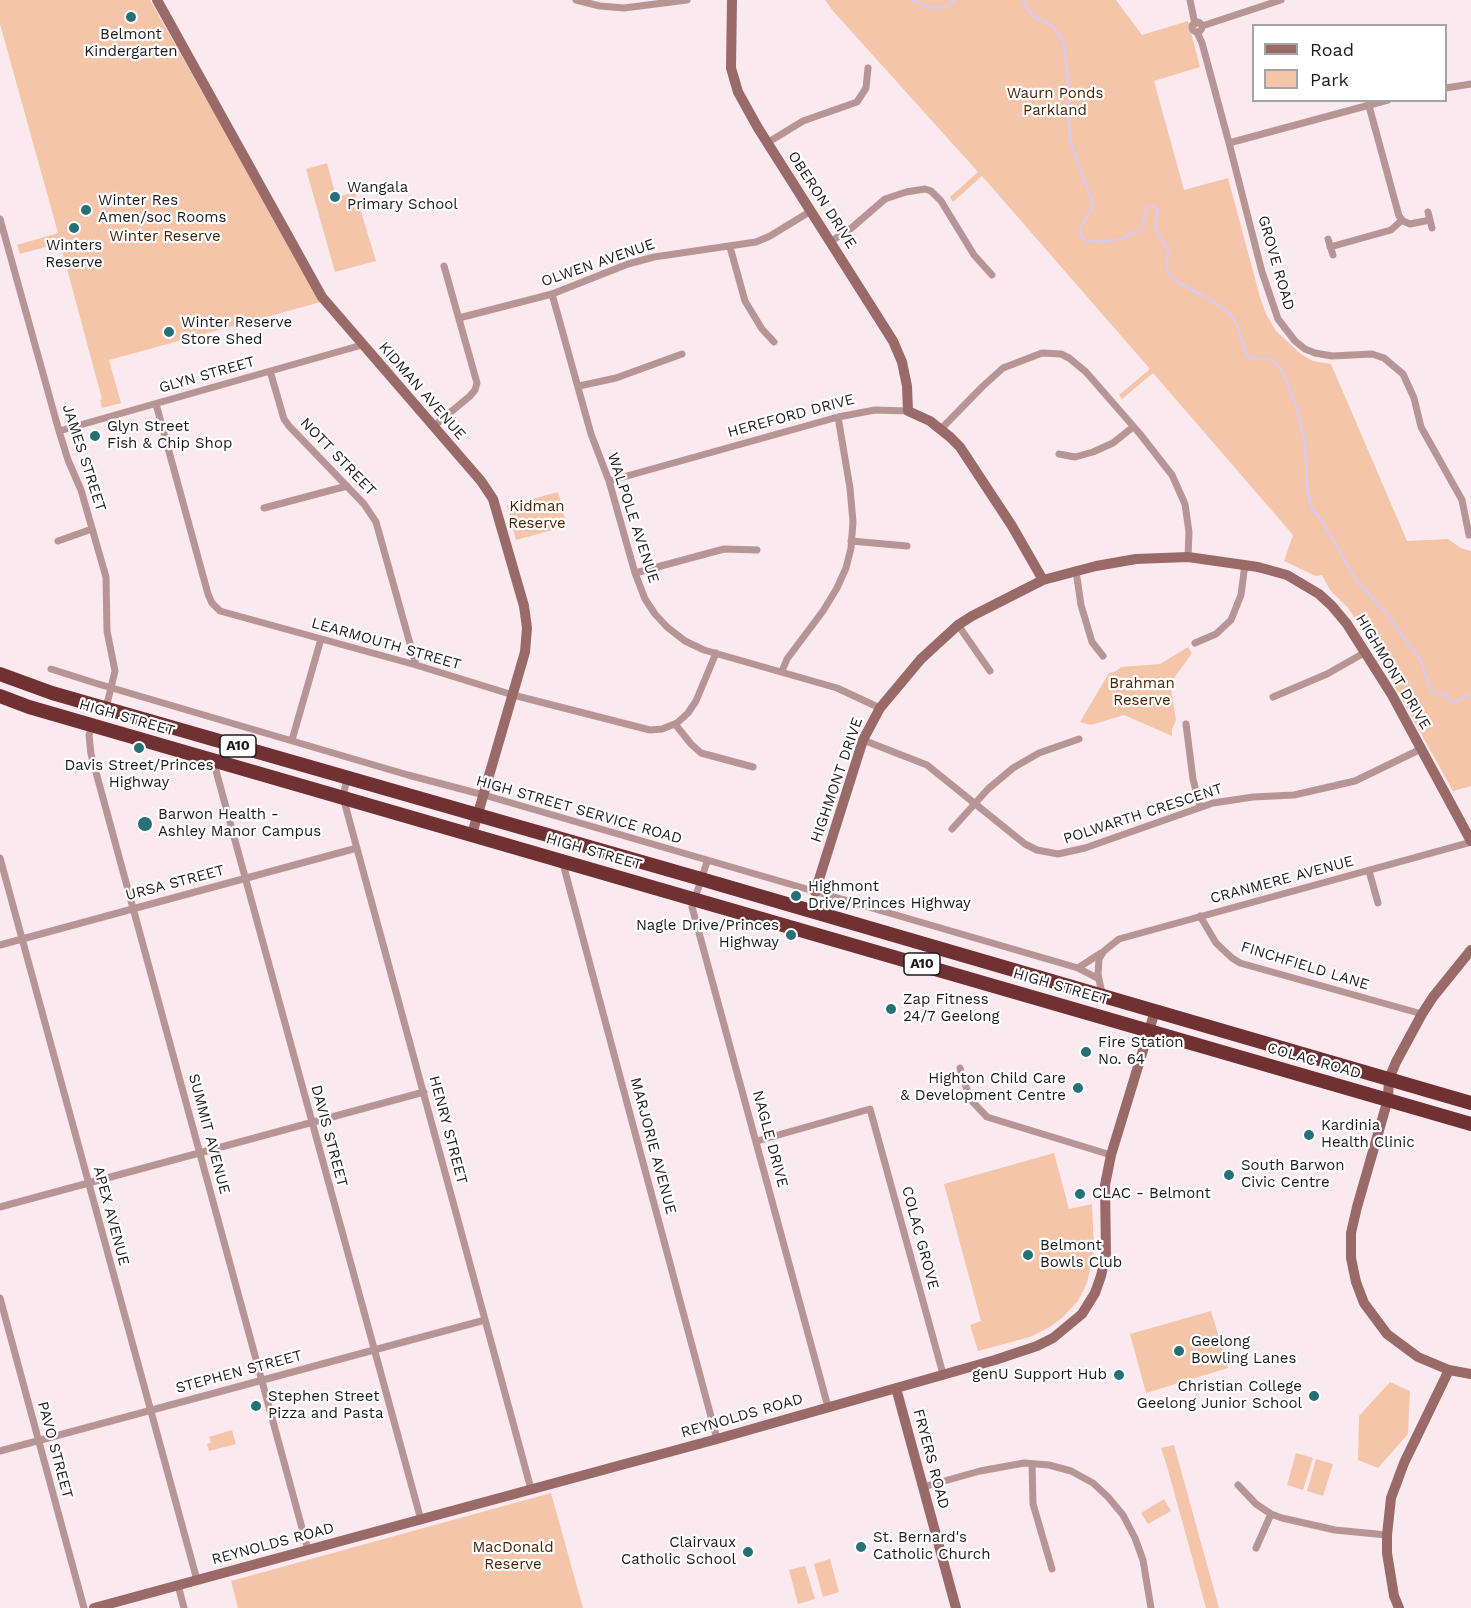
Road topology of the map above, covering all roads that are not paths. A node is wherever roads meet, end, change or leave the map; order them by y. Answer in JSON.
{"nodes":[{"id":1,"x":157,"y":0,"type":"edge"},
{"id":2,"x":576,"y":0,"type":"edge"},
{"id":3,"x":687,"y":0,"type":"edge"},
{"id":4,"x":732,"y":0,"type":"edge"},
{"id":5,"x":1190,"y":0,"type":"edge"},
{"id":6,"x":1281,"y":0,"type":"edge"},
{"id":7,"x":1199,"y":27,"type":"junction"},
{"id":8,"x":868,"y":68,"type":"dead end"},
{"id":9,"x":1471,"y":84,"type":"edge"},
{"id":10,"x":1447,"y":88,"type":"edge"},
{"id":11,"x":1382,"y":102,"type":"edge"},
{"id":12,"x":1369,"y":106,"type":"junction"},
{"id":13,"x":767,"y":143,"type":"junction"},
{"id":14,"x":1229,"y":143,"type":"junction"},
{"id":15,"x":811,"y":211,"type":"junction"},
{"id":16,"x":1428,"y":212,"type":"dead end"},
{"id":17,"x":0,"y":219,"type":"edge"},
{"id":18,"x":1402,"y":220,"type":"junction"},
{"id":19,"x":1430,"y":220,"type":"junction"},
{"id":20,"x":1432,"y":228,"type":"dead end"},
{"id":21,"x":1328,"y":239,"type":"dead end"},
{"id":22,"x":831,"y":241,"type":"junction"},
{"id":23,"x":730,"y":247,"type":"junction"},
{"id":24,"x":1330,"y":247,"type":"junction"},
{"id":25,"x":1333,"y":255,"type":"dead end"},
{"id":26,"x":444,"y":266,"type":"dead end"},
{"id":27,"x":992,"y":275,"type":"dead end"},
{"id":28,"x":552,"y":294,"type":"junction"},
{"id":29,"x":459,"y":318,"type":"junction"},
{"id":30,"x":774,"y":342,"type":"dead end"},
{"id":31,"x":362,"y":345,"type":"junction"},
{"id":32,"x":682,"y":354,"type":"dead end"},
{"id":33,"x":270,"y":371,"type":"junction"},
{"id":34,"x":579,"y":386,"type":"junction"},
{"id":35,"x":156,"y":404,"type":"junction"},
{"id":36,"x":908,"y":411,"type":"junction"},
{"id":37,"x":838,"y":417,"type":"junction"},
{"id":38,"x":434,"y":426,"type":"junction"},
{"id":39,"x":1133,"y":426,"type":"junction"},
{"id":40,"x":941,"y":429,"type":"junction"},
{"id":41,"x":59,"y":430,"type":"junction"},
{"id":42,"x":1059,"y":454,"type":"dead end"},
{"id":43,"x":609,"y":481,"type":"junction"},
{"id":44,"x":347,"y":486,"type":"junction"},
{"id":45,"x":264,"y":508,"type":"dead end"},
{"id":46,"x":92,"y":529,"type":"junction"},
{"id":47,"x":1469,"y":535,"type":"dead end"},
{"id":48,"x":58,"y":541,"type":"dead end"},
{"id":49,"x":851,"y":541,"type":"junction"},
{"id":50,"x":907,"y":546,"type":"dead end"},
{"id":51,"x":758,"y":550,"type":"dead end"},
{"id":52,"x":1188,"y":557,"type":"junction"},
{"id":53,"x":1245,"y":564,"type":"junction"},
{"id":54,"x":1076,"y":571,"type":"junction"},
{"id":55,"x":635,"y":573,"type":"junction"},
{"id":56,"x":1043,"y":580,"type":"junction"},
{"id":57,"x":958,"y":625,"type":"junction"},
{"id":58,"x":321,"y":639,"type":"junction"},
{"id":59,"x":1195,"y":643,"type":"dead end"},
{"id":60,"x":1364,"y":652,"type":"junction"},
{"id":61,"x":716,"y":653,"type":"junction"},
{"id":62,"x":1103,"y":656,"type":"dead end"},
{"id":63,"x":416,"y":665,"type":"junction"},
{"id":64,"x":51,"y":669,"type":"dead end"},
{"id":65,"x":782,"y":671,"type":"junction"},
{"id":66,"x":990,"y":671,"type":"dead end"},
{"id":67,"x":0,"y":673,"type":"edge"},
{"id":68,"x":111,"y":688,"type":"junction"},
{"id":69,"x":513,"y":695,"type":"junction"},
{"id":70,"x":0,"y":696,"type":"edge"},
{"id":71,"x":1273,"y":697,"type":"dead end"},
{"id":72,"x":0,"y":702,"type":"edge"},
{"id":73,"x":29,"y":707,"type":"junction"},
{"id":74,"x":104,"y":707,"type":"junction"},
{"id":75,"x":880,"y":708,"type":"junction"},
{"id":76,"x":675,"y":724,"type":"junction"},
{"id":77,"x":1186,"y":724,"type":"dead end"},
{"id":78,"x":93,"y":725,"type":"junction"},
{"id":79,"x":1079,"y":739,"type":"dead end"},
{"id":80,"x":292,"y":740,"type":"junction"},
{"id":81,"x":863,"y":740,"type":"junction"},
{"id":82,"x":1421,"y":750,"type":"junction"},
{"id":83,"x":213,"y":760,"type":"junction"},
{"id":84,"x":753,"y":767,"type":"dead end"},
{"id":85,"x":347,"y":778,"type":"junction"},
{"id":86,"x":484,"y":795,"type":"junction"},
{"id":87,"x":343,"y":797,"type":"junction"},
{"id":88,"x":975,"y":803,"type":"junction"},
{"id":89,"x":1200,"y":807,"type":"junction"},
{"id":90,"x":478,"y":815,"type":"junction"},
{"id":91,"x":952,"y":830,"type":"dead end"},
{"id":92,"x":472,"y":834,"type":"junction"},
{"id":93,"x":1471,"y":842,"type":"edge"},
{"id":94,"x":357,"y":848,"type":"junction"},
{"id":95,"x":0,"y":858,"type":"edge"},
{"id":96,"x":562,"y":860,"type":"junction"},
{"id":97,"x":707,"y":862,"type":"junction"},
{"id":98,"x":1369,"y":871,"type":"junction"},
{"id":99,"x":246,"y":878,"type":"junction"},
{"id":100,"x":701,"y":879,"type":"junction"},
{"id":101,"x":815,"y":892,"type":"junction"},
{"id":102,"x":694,"y":899,"type":"junction"},
{"id":103,"x":1378,"y":903,"type":"dead end"},
{"id":104,"x":134,"y":909,"type":"junction"},
{"id":105,"x":1200,"y":916,"type":"junction"},
{"id":106,"x":22,"y":939,"type":"junction"},
{"id":107,"x":0,"y":945,"type":"edge"},
{"id":108,"x":1471,"y":950,"type":"edge"},
{"id":109,"x":1104,"y":951,"type":"junction"},
{"id":110,"x":1078,"y":969,"type":"junction"},
{"id":111,"x":1099,"y":979,"type":"junction"},
{"id":112,"x":1106,"y":996,"type":"junction"},
{"id":113,"x":1155,"y":1011,"type":"junction"},
{"id":114,"x":1422,"y":1014,"type":"junction"},
{"id":115,"x":1149,"y":1029,"type":"junction"},
{"id":116,"x":960,"y":1068,"type":"dead end"},
{"id":117,"x":1389,"y":1089,"type":"junction"},
{"id":118,"x":424,"y":1092,"type":"junction"},
{"id":119,"x":1471,"y":1103,"type":"edge"},
{"id":120,"x":311,"y":1122,"type":"junction"},
{"id":121,"x":1471,"y":1124,"type":"edge"},
{"id":122,"x":757,"y":1141,"type":"junction"},
{"id":123,"x":200,"y":1153,"type":"junction"},
{"id":124,"x":1111,"y":1155,"type":"junction"},
{"id":125,"x":88,"y":1183,"type":"junction"},
{"id":126,"x":0,"y":1207,"type":"edge"},
{"id":127,"x":0,"y":1298,"type":"edge"},
{"id":128,"x":485,"y":1320,"type":"junction"},
{"id":129,"x":374,"y":1350,"type":"junction"},
{"id":130,"x":1449,"y":1370,"type":"junction"},
{"id":131,"x":943,"y":1374,"type":"junction"},
{"id":132,"x":1471,"y":1374,"type":"edge"},
{"id":133,"x":262,"y":1380,"type":"junction"},
{"id":134,"x":896,"y":1388,"type":"junction"},
{"id":135,"x":828,"y":1407,"type":"junction"},
{"id":136,"x":149,"y":1411,"type":"junction"},
{"id":137,"x":717,"y":1438,"type":"junction"},
{"id":138,"x":38,"y":1441,"type":"junction"},
{"id":139,"x":0,"y":1451,"type":"edge"},
{"id":140,"x":1032,"y":1464,"type":"junction"},
{"id":141,"x":1238,"y":1485,"type":"dead end"},
{"id":142,"x":923,"y":1486,"type":"junction"},
{"id":143,"x":531,"y":1490,"type":"junction"},
{"id":144,"x":1271,"y":1514,"type":"junction"},
{"id":145,"x":421,"y":1520,"type":"junction"},
{"id":146,"x":1387,"y":1535,"type":"junction"},
{"id":147,"x":1256,"y":1548,"type":"dead end"},
{"id":148,"x":309,"y":1550,"type":"junction"},
{"id":149,"x":1053,"y":1569,"type":"dead end"},
{"id":150,"x":197,"y":1580,"type":"junction"},
{"id":151,"x":178,"y":1586,"type":"junction"},
{"id":152,"x":84,"y":1608,"type":"edge"},
{"id":153,"x":94,"y":1608,"type":"edge"},
{"id":154,"x":184,"y":1608,"type":"edge"},
{"id":155,"x":956,"y":1608,"type":"edge"},
{"id":156,"x":1151,"y":1608,"type":"edge"},
{"id":157,"x":1399,"y":1608,"type":"edge"}],
"edges":[{"from":1,"to":31,"type":"street","name":"KIDMAN AVENUE"},
{"from":2,"to":3,"type":"street"},
{"from":4,"to":13,"type":"street","name":"OBERON DRIVE"},
{"from":5,"to":7,"type":"street","name":"GROVE ROAD"},
{"from":6,"to":7,"type":"street"},
{"from":7,"to":14,"type":"street","name":"GROVE ROAD"},
{"from":8,"to":13,"type":"street"},
{"from":9,"to":10,"type":"street"},
{"from":11,"to":12,"type":"street"},
{"from":12,"to":14,"type":"street"},
{"from":12,"to":18,"type":"street"},
{"from":13,"to":15,"type":"street","name":"OBERON DRIVE"},
{"from":14,"to":47,"type":"street","name":"GROVE ROAD"},
{"from":15,"to":22,"type":"street","name":"OBERON DRIVE"},
{"from":15,"to":23,"type":"street","name":"OLWEN AVENUE"},
{"from":16,"to":19,"type":"street"},
{"from":17,"to":41,"type":"street","name":"JAMES STREET"},
{"from":18,"to":19,"type":"street"},
{"from":18,"to":24,"type":"street"},
{"from":19,"to":20,"type":"street"},
{"from":21,"to":24,"type":"street"},
{"from":22,"to":27,"type":"street"},
{"from":22,"to":36,"type":"street","name":"OBERON DRIVE"},
{"from":23,"to":28,"type":"street","name":"OLWEN AVENUE"},
{"from":23,"to":30,"type":"street"},
{"from":24,"to":25,"type":"street"},
{"from":26,"to":29,"type":"street"},
{"from":28,"to":29,"type":"street","name":"OLWEN AVENUE"},
{"from":28,"to":34,"type":"street","name":"WALPOLE AVENUE"},
{"from":29,"to":38,"type":"street"},
{"from":31,"to":33,"type":"street","name":"GLYN STREET"},
{"from":31,"to":38,"type":"street","name":"KIDMAN AVENUE"},
{"from":32,"to":34,"type":"street"},
{"from":33,"to":35,"type":"street","name":"GLYN STREET"},
{"from":33,"to":44,"type":"street","name":"NOTT STREET"},
{"from":34,"to":43,"type":"street","name":"WALPOLE AVENUE"},
{"from":35,"to":41,"type":"street","name":"GLYN STREET"},
{"from":35,"to":58,"type":"street","name":"LEARMOUTH STREET"},
{"from":36,"to":37,"type":"street","name":"HEREFORD DRIVE"},
{"from":36,"to":40,"type":"street","name":"HEREFORD DRIVE"},
{"from":37,"to":43,"type":"street","name":"HEREFORD DRIVE"},
{"from":37,"to":49,"type":"street"},
{"from":38,"to":69,"type":"street","name":"KIDMAN AVENUE"},
{"from":39,"to":40,"type":"street"},
{"from":39,"to":42,"type":"street"},
{"from":39,"to":52,"type":"street"},
{"from":40,"to":56,"type":"street","name":"HEREFORD DRIVE"},
{"from":41,"to":46,"type":"street","name":"JAMES STREET"},
{"from":43,"to":55,"type":"street","name":"WALPOLE AVENUE"},
{"from":44,"to":45,"type":"street"},
{"from":44,"to":63,"type":"street","name":"NOTT STREET"},
{"from":46,"to":48,"type":"street"},
{"from":46,"to":68,"type":"street","name":"JAMES STREET"},
{"from":49,"to":50,"type":"street"},
{"from":49,"to":65,"type":"street"},
{"from":51,"to":55,"type":"street"},
{"from":52,"to":53,"type":"street","name":"HIGHMONT DRIVE"},
{"from":52,"to":54,"type":"street","name":"HIGHMONT DRIVE"},
{"from":53,"to":59,"type":"street"},
{"from":53,"to":60,"type":"street","name":"HIGHMONT DRIVE"},
{"from":54,"to":56,"type":"street","name":"HIGHMONT DRIVE"},
{"from":54,"to":62,"type":"street"},
{"from":55,"to":61,"type":"street","name":"WALPOLE AVENUE"},
{"from":56,"to":57,"type":"street","name":"HIGHMONT DRIVE"},
{"from":57,"to":66,"type":"street"},
{"from":57,"to":75,"type":"street","name":"HIGHMONT DRIVE"},
{"from":58,"to":63,"type":"street","name":"LEARMOUTH STREET"},
{"from":58,"to":80,"type":"street"},
{"from":60,"to":71,"type":"street"},
{"from":60,"to":82,"type":"street","name":"HIGHMONT DRIVE"},
{"from":61,"to":65,"type":"street","name":"WALPOLE AVENUE"},
{"from":61,"to":76,"type":"street"},
{"from":63,"to":69,"type":"street","name":"LEARMOUTH STREET"},
{"from":64,"to":68,"type":"street","name":"HIGH STREET SERVICE ROAD"},
{"from":65,"to":75,"type":"street","name":"WALPOLE AVENUE"},
{"from":67,"to":74,"type":"highway","name":"HIGH STREET","number":"A10"},
{"from":68,"to":74,"type":"street","name":"JAMES STREET"},
{"from":68,"to":80,"type":"street","name":"HIGH STREET SERVICE ROAD"},
{"from":69,"to":76,"type":"street","name":"LEARMOUTH STREET"},
{"from":69,"to":86,"type":"street","name":"KIDMAN AVENUE"},
{"from":70,"to":73,"type":"highway","name":"HIGH STREET","number":"A10"},
{"from":72,"to":73,"type":"street","name":"HIGH STREET"},
{"from":73,"to":78,"type":"highway","name":"HIGH STREET","number":"A10"},
{"from":74,"to":78,"type":"highway"},
{"from":74,"to":85,"type":"highway","name":"HIGH STREET","number":"A10"},
{"from":75,"to":81,"type":"street","name":"HIGHMONT DRIVE"},
{"from":76,"to":84,"type":"street"},
{"from":77,"to":89,"type":"street"},
{"from":78,"to":83,"type":"highway","name":"HIGH STREET","number":"A10"},
{"from":78,"to":104,"type":"street","name":"SUMMIT AVENUE"},
{"from":79,"to":88,"type":"street"},
{"from":80,"to":86,"type":"street","name":"HIGH STREET SERVICE ROAD"},
{"from":81,"to":88,"type":"street","name":"POLWARTH CRESCENT"},
{"from":81,"to":101,"type":"street","name":"HIGHMONT DRIVE"},
{"from":82,"to":89,"type":"street","name":"POLWARTH CRESCENT"},
{"from":82,"to":93,"type":"street","name":"HIGHMONT DRIVE"},
{"from":83,"to":87,"type":"highway","name":"HIGH STREET","number":"A10"},
{"from":83,"to":99,"type":"street","name":"DAVIS STREET"},
{"from":85,"to":87,"type":"street","name":"HENRY STREET"},
{"from":85,"to":90,"type":"highway","name":"HIGH STREET","number":"A10"},
{"from":86,"to":90,"type":"street","name":"KIDMAN AVENUE"},
{"from":86,"to":97,"type":"street","name":"HIGH STREET SERVICE ROAD"},
{"from":87,"to":92,"type":"highway","name":"HIGH STREET","number":"A10"},
{"from":87,"to":94,"type":"street","name":"HENRY STREET"},
{"from":88,"to":89,"type":"street","name":"POLWARTH CRESCENT"},
{"from":88,"to":91,"type":"street"},
{"from":90,"to":92,"type":"street","name":"KIDMAN AVENUE"},
{"from":90,"to":100,"type":"highway","name":"HIGH STREET","number":"A10"},
{"from":92,"to":96,"type":"highway","name":"HIGH STREET","number":"A10"},
{"from":93,"to":98,"type":"street","name":"CRANMERE AVENUE"},
{"from":94,"to":99,"type":"street","name":"URSA STREET"},
{"from":94,"to":118,"type":"street","name":"HENRY STREET"},
{"from":95,"to":106,"type":"street","name":"APEX AVENUE"},
{"from":96,"to":102,"type":"highway","name":"HIGH STREET","number":"A10"},
{"from":96,"to":137,"type":"street","name":"MARJORIE AVENUE"},
{"from":97,"to":100,"type":"street"},
{"from":97,"to":101,"type":"street","name":"HIGH STREET SERVICE ROAD"},
{"from":98,"to":103,"type":"street"},
{"from":98,"to":105,"type":"street","name":"CRANMERE AVENUE"},
{"from":99,"to":104,"type":"street","name":"URSA STREET"},
{"from":99,"to":120,"type":"street","name":"DAVIS STREET"},
{"from":100,"to":102,"type":"street","name":"NAGLE DRIVE"},
{"from":100,"to":112,"type":"highway","name":"HIGH STREET","number":"A10"},
{"from":101,"to":110,"type":"street","name":"HIGH STREET SERVICE ROAD"},
{"from":102,"to":115,"type":"highway","name":"HIGH STREET","number":"A10"},
{"from":102,"to":122,"type":"street","name":"NAGLE DRIVE"},
{"from":104,"to":106,"type":"street","name":"URSA STREET"},
{"from":104,"to":123,"type":"street","name":"SUMMIT AVENUE"},
{"from":105,"to":109,"type":"street","name":"CRANMERE AVENUE"},
{"from":105,"to":114,"type":"street","name":"FINCHFIELD LANE"},
{"from":106,"to":107,"type":"street","name":"URSA STREET"},
{"from":106,"to":125,"type":"street","name":"APEX AVENUE"},
{"from":108,"to":114,"type":"street"},
{"from":109,"to":110,"type":"street","name":"CRANMERE AVENUE"},
{"from":109,"to":111,"type":"street"},
{"from":110,"to":111,"type":"street","name":"HIGH STREET SERVICE ROAD"},
{"from":111,"to":112,"type":"street"},
{"from":112,"to":113,"type":"highway","name":"HIGH STREET","number":"A10"},
{"from":113,"to":115,"type":"street","name":"REYNOLDS ROAD"},
{"from":113,"to":117,"type":"highway","name":"COLAC ROAD","number":"A10"},
{"from":114,"to":117,"type":"street"},
{"from":115,"to":117,"type":"highway","name":"COLAC ROAD","number":"A10"},
{"from":115,"to":124,"type":"street","name":"REYNOLDS ROAD"},
{"from":116,"to":124,"type":"street"},
{"from":117,"to":119,"type":"highway","name":"COLAC ROAD","number":"A10"},
{"from":117,"to":121,"type":"highway","name":"COLAC ROAD","number":"A10"},
{"from":117,"to":130,"type":"street"},
{"from":118,"to":120,"type":"street"},
{"from":118,"to":128,"type":"street","name":"HENRY STREET"},
{"from":120,"to":123,"type":"street"},
{"from":120,"to":129,"type":"street","name":"DAVIS STREET"},
{"from":122,"to":131,"type":"street","name":"COLAC GROVE"},
{"from":122,"to":135,"type":"street","name":"NAGLE DRIVE"},
{"from":123,"to":125,"type":"street"},
{"from":123,"to":133,"type":"street","name":"SUMMIT AVENUE"},
{"from":124,"to":131,"type":"street","name":"REYNOLDS ROAD"},
{"from":125,"to":126,"type":"street"},
{"from":125,"to":136,"type":"street","name":"APEX AVENUE"},
{"from":127,"to":138,"type":"street","name":"PAVO STREET"},
{"from":128,"to":129,"type":"street","name":"STEPHEN STREET"},
{"from":128,"to":143,"type":"street","name":"HENRY STREET"},
{"from":129,"to":133,"type":"street","name":"STEPHEN STREET"},
{"from":129,"to":145,"type":"street","name":"DAVIS STREET"},
{"from":130,"to":132,"type":"street"},
{"from":130,"to":146,"type":"street"},
{"from":131,"to":134,"type":"street","name":"REYNOLDS ROAD"},
{"from":133,"to":136,"type":"street","name":"STEPHEN STREET"},
{"from":133,"to":148,"type":"street","name":"SUMMIT AVENUE"},
{"from":134,"to":135,"type":"street","name":"REYNOLDS ROAD"},
{"from":134,"to":142,"type":"street","name":"FRYERS ROAD"},
{"from":135,"to":137,"type":"street","name":"REYNOLDS ROAD"},
{"from":136,"to":138,"type":"street","name":"STEPHEN STREET"},
{"from":136,"to":150,"type":"street","name":"APEX AVENUE"},
{"from":137,"to":143,"type":"street","name":"REYNOLDS ROAD"},
{"from":138,"to":139,"type":"street","name":"STEPHEN STREET"},
{"from":138,"to":152,"type":"street","name":"PAVO STREET"},
{"from":140,"to":142,"type":"street"},
{"from":140,"to":149,"type":"street"},
{"from":140,"to":156,"type":"street"},
{"from":141,"to":144,"type":"street"},
{"from":142,"to":155,"type":"street","name":"FRYERS ROAD"},
{"from":143,"to":145,"type":"street","name":"REYNOLDS ROAD"},
{"from":144,"to":146,"type":"street"},
{"from":144,"to":147,"type":"street"},
{"from":145,"to":148,"type":"street","name":"REYNOLDS ROAD"},
{"from":146,"to":157,"type":"street"},
{"from":148,"to":150,"type":"street","name":"REYNOLDS ROAD"},
{"from":150,"to":151,"type":"street","name":"REYNOLDS ROAD"},
{"from":151,"to":153,"type":"street","name":"REYNOLDS ROAD"},
{"from":151,"to":154,"type":"street"}]}
